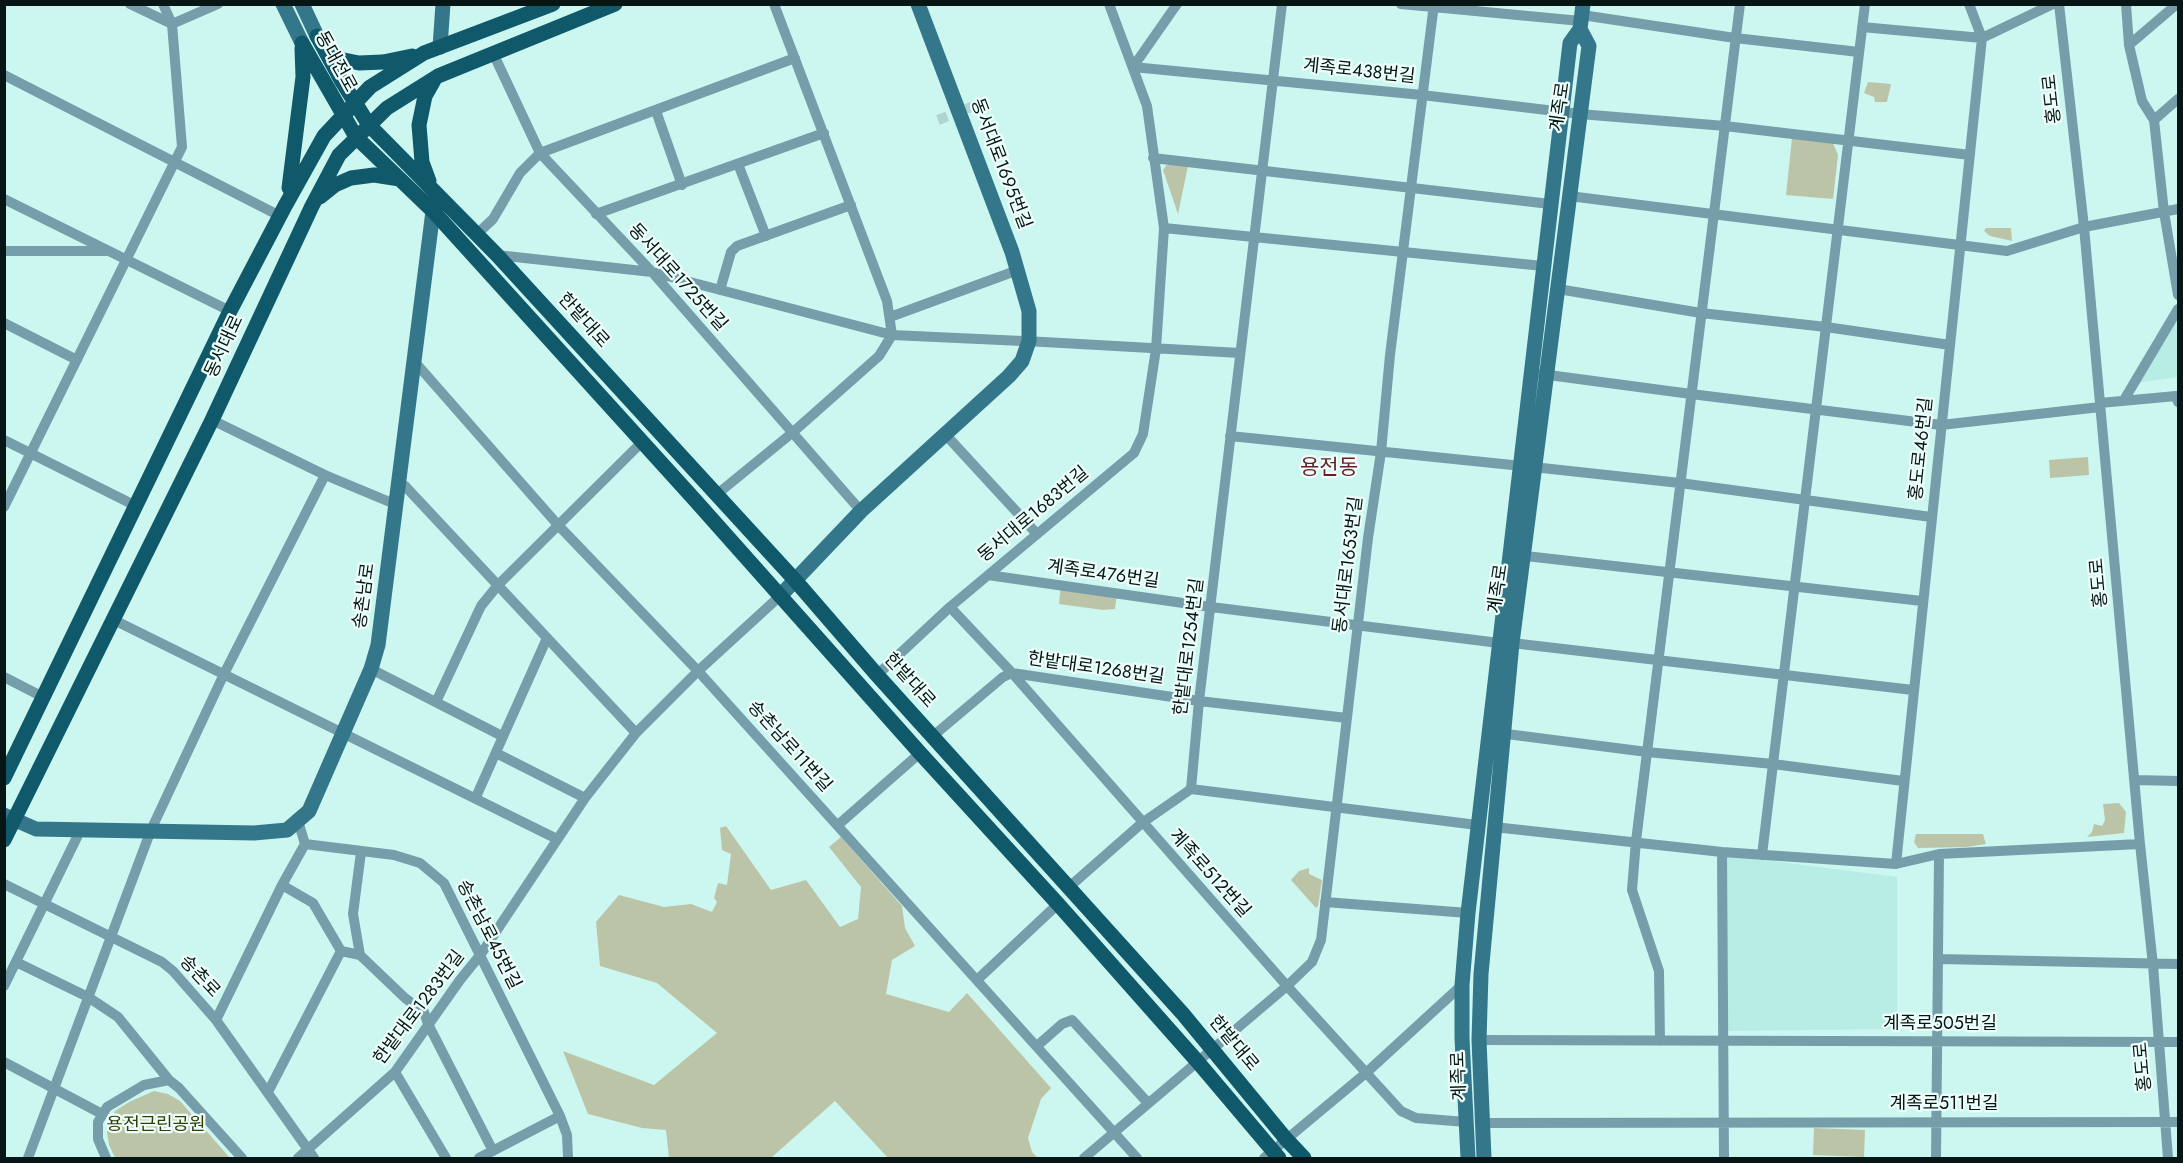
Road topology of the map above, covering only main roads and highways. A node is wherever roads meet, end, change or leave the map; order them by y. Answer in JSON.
{"nodes":[{"id":1,"x":283,"y":4,"type":"edge"},
{"id":2,"x":302,"y":4,"type":"edge"},
{"id":3,"x":443,"y":4,"type":"edge"},
{"id":4,"x":554,"y":4,"type":"edge"},
{"id":5,"x":615,"y":4,"type":"edge"},
{"id":6,"x":918,"y":4,"type":"edge"},
{"id":7,"x":1581,"y":17,"type":"edge"},
{"id":8,"x":317,"y":36,"type":"junction"},
{"id":9,"x":302,"y":43,"type":"junction"},
{"id":10,"x":440,"y":47,"type":"junction"},
{"id":11,"x":424,"y":53,"type":"junction"},
{"id":12,"x":438,"y":76,"type":"junction"},
{"id":13,"x":355,"y":102,"type":"junction"},
{"id":14,"x":343,"y":116,"type":"junction"},
{"id":15,"x":369,"y":125,"type":"junction"},
{"id":16,"x":356,"y":137,"type":"junction"},
{"id":17,"x":400,"y":179,"type":"junction"},
{"id":18,"x":433,"y":188,"type":"junction"},
{"id":19,"x":312,"y":206,"type":"junction"},
{"id":20,"x":282,"y":211,"type":"junction"},
{"id":21,"x":433,"y":211,"type":"junction"},
{"id":22,"x":1539,"y":373,"type":"junction"},
{"id":23,"x":794,"y":579,"type":"junction"},
{"id":24,"x":780,"y":596,"type":"junction"},
{"id":25,"x":1496,"y":733,"type":"junction"},
{"id":26,"x":4,"y":778,"type":"edge"},
{"id":27,"x":9,"y":818,"type":"edge"},
{"id":28,"x":4,"y":840,"type":"edge"},
{"id":29,"x":1474,"y":1122,"type":"junction"},
{"id":30,"x":1271,"y":1156,"type":"edge"},
{"id":31,"x":1304,"y":1158,"type":"edge"},
{"id":32,"x":1468,"y":1158,"type":"edge"},
{"id":33,"x":1484,"y":1158,"type":"edge"}],
"edges":[{"from":1,"to":9,"type":"main road","name":"동대전로"},
{"from":2,"to":8,"type":"main road","name":"동대전로"},
{"from":3,"to":10,"type":"main road"},
{"from":4,"to":10,"type":"main road","name":"동서대로"},
{"from":5,"to":12,"type":"main road","name":"동서대로"},
{"from":6,"to":23,"type":"main road","name":"동서대로1695번길"},
{"from":7,"to":22,"type":"main road","name":"계족로"},
{"from":7,"to":22,"type":"main road","name":"계족로"},
{"from":8,"to":11,"type":"main road"},
{"from":8,"to":13,"type":"main road","name":"동대전로"},
{"from":9,"to":14,"type":"main road","name":"동대전로"},
{"from":9,"to":20,"type":"main road"},
{"from":10,"to":11,"type":"main road","name":"동서대로"},
{"from":11,"to":13,"type":"main road","name":"동서대로"},
{"from":12,"to":15,"type":"main road","name":"동서대로"},
{"from":12,"to":18,"type":"main road"},
{"from":13,"to":14,"type":"main road","name":"동서대로"},
{"from":13,"to":15,"type":"main road","name":"동대전로"},
{"from":14,"to":16,"type":"main road","name":"동대전로"},
{"from":14,"to":20,"type":"main road","name":"동서대로"},
{"from":15,"to":16,"type":"main road","name":"동서대로"},
{"from":15,"to":18,"type":"main road","name":"한밭대로"},
{"from":16,"to":17,"type":"main road","name":"한밭대로"},
{"from":16,"to":19,"type":"main road","name":"동서대로"},
{"from":17,"to":19,"type":"main road"},
{"from":17,"to":21,"type":"main road","name":"한밭대로"},
{"from":18,"to":23,"type":"main road","name":"한밭대로"},
{"from":19,"to":27,"type":"main road","name":"동서대로"},
{"from":20,"to":26,"type":"main road","name":"동서대로"},
{"from":21,"to":24,"type":"main road","name":"한밭대로"},
{"from":21,"to":27,"type":"main road","name":"송촌남로"},
{"from":22,"to":25,"type":"main road","name":"계족로"},
{"from":23,"to":24,"type":"main road","name":"동서대로1695번길"},
{"from":23,"to":31,"type":"main road","name":"한밭대로"},
{"from":24,"to":30,"type":"main road","name":"한밭대로"},
{"from":25,"to":29,"type":"main road","name":"계족로"},
{"from":25,"to":29,"type":"main road","name":"계족로"},
{"from":27,"to":28,"type":"main road","name":"동서대로"},
{"from":29,"to":32,"type":"main road","name":"계족로"},
{"from":29,"to":33,"type":"main road","name":"계족로"}]}
